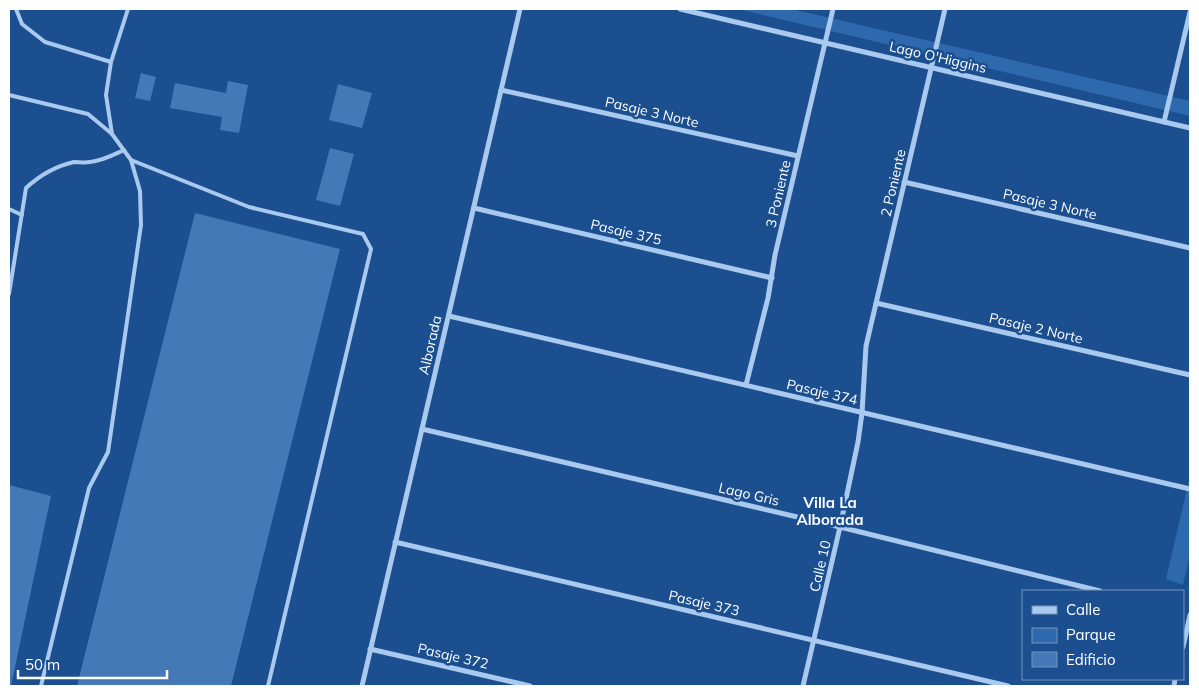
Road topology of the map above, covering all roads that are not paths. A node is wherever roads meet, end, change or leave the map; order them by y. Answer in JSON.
{"nodes":[{"id":1,"x":16,"y":9,"type":"edge"},
{"id":2,"x":128,"y":9,"type":"edge"},
{"id":3,"x":520,"y":9,"type":"edge"},
{"id":4,"x":680,"y":9,"type":"edge"},
{"id":5,"x":833,"y":9,"type":"edge"},
{"id":6,"x":945,"y":9,"type":"edge"},
{"id":7,"x":1190,"y":12,"type":"edge"},
{"id":8,"x":825,"y":43,"type":"junction"},
{"id":9,"x":111,"y":62,"type":"junction"},
{"id":10,"x":932,"y":67,"type":"junction"},
{"id":11,"x":502,"y":90,"type":"junction"},
{"id":12,"x":9,"y":95,"type":"edge"},
{"id":13,"x":1164,"y":122,"type":"junction"},
{"id":14,"x":1190,"y":128,"type":"edge"},
{"id":15,"x":112,"y":134,"type":"junction"},
{"id":16,"x":124,"y":150,"type":"junction"},
{"id":17,"x":798,"y":156,"type":"junction"},
{"id":18,"x":130,"y":160,"type":"junction"},
{"id":19,"x":904,"y":182,"type":"junction"},
{"id":20,"x":474,"y":208,"type":"junction"},
{"id":21,"x":9,"y":209,"type":"edge"},
{"id":22,"x":22,"y":215,"type":"junction"},
{"id":23,"x":1190,"y":248,"type":"edge"},
{"id":24,"x":772,"y":278,"type":"junction"},
{"id":25,"x":9,"y":294,"type":"edge"},
{"id":26,"x":876,"y":303,"type":"junction"},
{"id":27,"x":448,"y":316,"type":"junction"},
{"id":28,"x":864,"y":362,"type":"joint"},
{"id":29,"x":1190,"y":376,"type":"edge"},
{"id":30,"x":746,"y":385,"type":"junction"},
{"id":31,"x":862,"y":413,"type":"junction"},
{"id":32,"x":422,"y":429,"type":"junction"},
{"id":33,"x":1190,"y":489,"type":"edge"},
{"id":34,"x":840,"y":527,"type":"junction"},
{"id":35,"x":395,"y":542,"type":"junction"},
{"id":36,"x":1096,"y":590,"type":"edge"},
{"id":37,"x":1190,"y":614,"type":"edge"},
{"id":38,"x":814,"y":640,"type":"junction"},
{"id":39,"x":1184,"y":642,"type":"edge"},
{"id":40,"x":370,"y":649,"type":"junction"},
{"id":41,"x":41,"y":686,"type":"edge"},
{"id":42,"x":268,"y":686,"type":"edge"},
{"id":43,"x":362,"y":686,"type":"edge"},
{"id":44,"x":530,"y":686,"type":"edge"},
{"id":45,"x":803,"y":686,"type":"edge"},
{"id":46,"x":1008,"y":686,"type":"edge"}],
"edges":[{"from":1,"to":9,"type":"lane"},
{"from":2,"to":9,"type":"lane"},
{"from":3,"to":11,"type":"street","name":"Alborada"},
{"from":4,"to":8,"type":"street","name":"Lago O'Higgins"},
{"from":5,"to":8,"type":"street","name":"3 Poniente"},
{"from":6,"to":10,"type":"street","name":"2 Poniente"},
{"from":7,"to":13,"type":"street"},
{"from":8,"to":10,"type":"street","name":"Lago O'Higgins"},
{"from":8,"to":17,"type":"street","name":"3 Poniente"},
{"from":9,"to":15,"type":"lane"},
{"from":10,"to":13,"type":"street","name":"Lago O'Higgins"},
{"from":10,"to":19,"type":"street","name":"2 Poniente"},
{"from":11,"to":17,"type":"street","name":"Pasaje 3 Norte"},
{"from":11,"to":20,"type":"street","name":"Alborada"},
{"from":12,"to":15,"type":"lane"},
{"from":13,"to":14,"type":"street","name":"Lago O'Higgins"},
{"from":15,"to":16,"type":"lane"},
{"from":16,"to":18,"type":"lane"},
{"from":16,"to":22,"type":"lane"},
{"from":17,"to":24,"type":"street","name":"3 Poniente"},
{"from":18,"to":41,"type":"lane"},
{"from":18,"to":42,"type":"lane"},
{"from":19,"to":23,"type":"street","name":"Pasaje 3 Norte"},
{"from":19,"to":26,"type":"street","name":"2 Poniente"},
{"from":20,"to":24,"type":"street","name":"Pasaje 375"},
{"from":20,"to":27,"type":"street","name":"Alborada"},
{"from":21,"to":22,"type":"lane"},
{"from":22,"to":25,"type":"lane"},
{"from":24,"to":30,"type":"street","name":"3 Poniente"},
{"from":26,"to":28,"type":"street","name":"2 Poniente"},
{"from":26,"to":29,"type":"street","name":"Pasaje 2 Norte"},
{"from":27,"to":30,"type":"street","name":"Pasaje 374"},
{"from":27,"to":32,"type":"street","name":"Alborada"},
{"from":28,"to":31,"type":"street","name":"Calle 10"},
{"from":30,"to":31,"type":"street","name":"Pasaje 374"},
{"from":31,"to":33,"type":"street","name":"Pasaje 374"},
{"from":31,"to":34,"type":"street","name":"Calle 10"},
{"from":32,"to":34,"type":"street","name":"Lago Gris"},
{"from":32,"to":35,"type":"street","name":"Alborada"},
{"from":34,"to":36,"type":"street","name":"Lago Gris"},
{"from":34,"to":38,"type":"street","name":"Calle 10"},
{"from":35,"to":38,"type":"street","name":"Pasaje 373"},
{"from":35,"to":40,"type":"street","name":"Alborada"},
{"from":37,"to":39,"type":"street"},
{"from":38,"to":45,"type":"street","name":"Calle 10"},
{"from":38,"to":46,"type":"street","name":"Pasaje 373"},
{"from":40,"to":43,"type":"street","name":"Alborada"},
{"from":40,"to":44,"type":"street","name":"Pasaje 372"}]}
